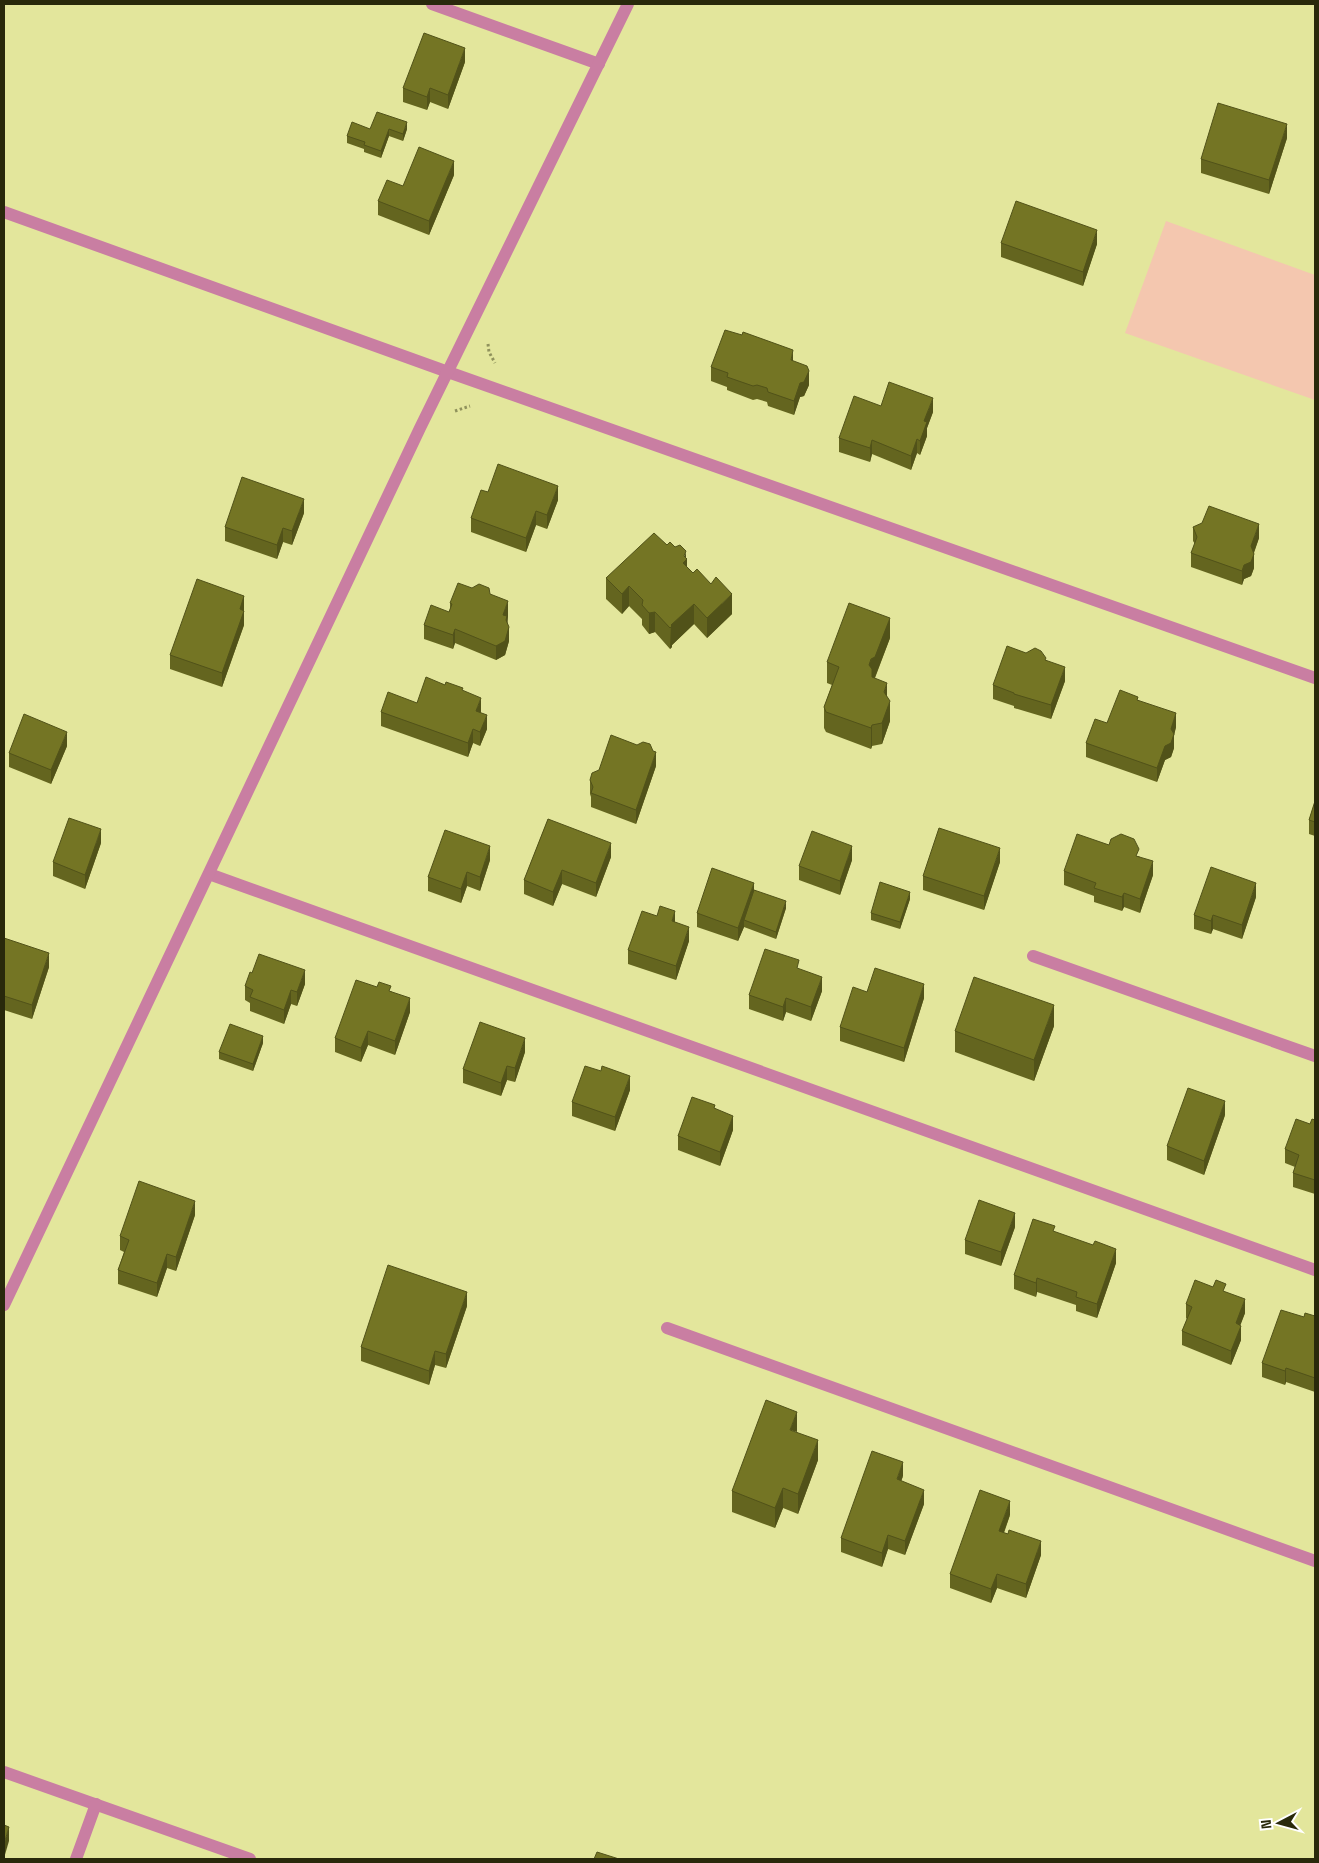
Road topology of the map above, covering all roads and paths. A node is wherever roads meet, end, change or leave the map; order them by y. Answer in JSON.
{"nodes":[{"id":1,"x":432,"y":4,"type":"edge"},
{"id":2,"x":628,"y":4,"type":"edge"},
{"id":3,"x":599,"y":64,"type":"junction"},
{"id":4,"x":4,"y":212,"type":"edge"},
{"id":5,"x":488,"y":340,"type":"dead end"},
{"id":6,"x":448,"y":372,"type":"junction"},
{"id":7,"x":507,"y":392,"type":"junction"},
{"id":8,"x":1315,"y":678,"type":"edge"},
{"id":9,"x":209,"y":874,"type":"junction"},
{"id":10,"x":1033,"y":956,"type":"dead end"},
{"id":11,"x":1315,"y":1056,"type":"edge"},
{"id":12,"x":1315,"y":1270,"type":"edge"},
{"id":13,"x":4,"y":1305,"type":"edge"},
{"id":14,"x":667,"y":1328,"type":"dead end"},
{"id":15,"x":1315,"y":1561,"type":"edge"},
{"id":16,"x":4,"y":1772,"type":"edge"},
{"id":17,"x":96,"y":1804,"type":"junction"},
{"id":18,"x":76,"y":1859,"type":"edge"},
{"id":19,"x":250,"y":1859,"type":"edge"}],
"edges":[{"from":1,"to":3,"type":"street"},
{"from":2,"to":3,"type":"street"},
{"from":3,"to":6,"type":"street"},
{"from":4,"to":6,"type":"street"},
{"from":5,"to":7,"type":"path"},
{"from":6,"to":7,"type":"street"},
{"from":6,"to":9,"type":"street"},
{"from":7,"to":8,"type":"street"},
{"from":9,"to":12,"type":"street"},
{"from":9,"to":13,"type":"street"},
{"from":10,"to":11,"type":"street"},
{"from":14,"to":15,"type":"street"},
{"from":16,"to":17,"type":"street"},
{"from":17,"to":18,"type":"street"},
{"from":17,"to":19,"type":"street"}]}
